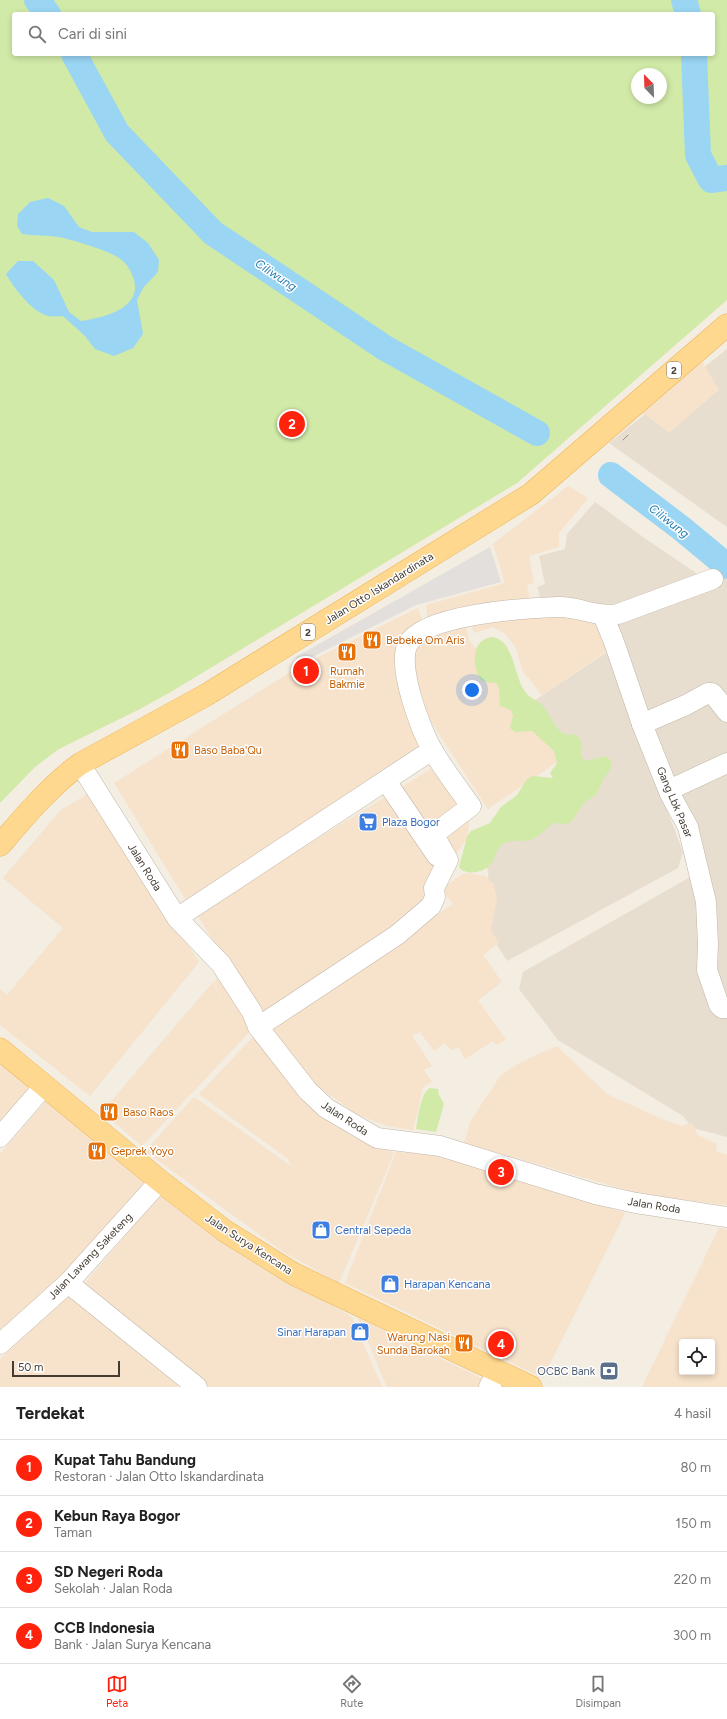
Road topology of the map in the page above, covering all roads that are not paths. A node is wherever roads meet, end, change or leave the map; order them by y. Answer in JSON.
{"nodes":[{"id":1,"x":727,"y":325,"type":"edge"},
{"id":2,"x":713,"y":579,"type":"dead end"},
{"id":3,"x":603,"y":615,"type":"junction"},
{"id":4,"x":727,"y":712,"type":"edge"},
{"id":5,"x":642,"y":724,"type":"junction"},
{"id":6,"x":432,"y":750,"type":"junction"},
{"id":7,"x":727,"y":762,"type":"edge"},
{"id":8,"x":80,"y":764,"type":"junction"},
{"id":9,"x":386,"y":781,"type":"junction"},
{"id":10,"x":669,"y":790,"type":"junction"},
{"id":11,"x":0,"y":845,"type":"edge"},
{"id":12,"x":444,"y":868,"type":"junction"},
{"id":13,"x":177,"y":918,"type":"junction"},
{"id":14,"x":721,"y":1002,"type":"edge"},
{"id":15,"x":258,"y":1027,"type":"junction"},
{"id":16,"x":0,"y":1049,"type":"edge"},
{"id":17,"x":45,"y":1085,"type":"junction"},
{"id":18,"x":0,"y":1137,"type":"edge"},
{"id":19,"x":160,"y":1181,"type":"junction"},
{"id":20,"x":727,"y":1217,"type":"edge"},
{"id":21,"x":68,"y":1282,"type":"junction"},
{"id":22,"x":0,"y":1344,"type":"edge"},
{"id":23,"x":493,"y":1379,"type":"edge"},
{"id":24,"x":197,"y":1387,"type":"edge"},
{"id":25,"x":531,"y":1387,"type":"edge"}],
"edges":[{"from":1,"to":8,"type":"main road","name":"Jalan Otto Iskandardinata","number":"2"},
{"from":2,"to":3,"type":"street"},
{"from":3,"to":5,"type":"street","name":"Gang Lbk Pasar"},
{"from":3,"to":6,"type":"street"},
{"from":4,"to":5,"type":"street"},
{"from":5,"to":10,"type":"street","name":"Gang Lbk Pasar"},
{"from":6,"to":9,"type":"street"},
{"from":6,"to":12,"type":"street"},
{"from":7,"to":10,"type":"street"},
{"from":8,"to":11,"type":"main road","name":"Jalan Otto Iskandardinata","number":"2"},
{"from":8,"to":13,"type":"street","name":"Jalan Roda"},
{"from":9,"to":12,"type":"street"},
{"from":9,"to":13,"type":"street"},
{"from":10,"to":14,"type":"street","name":"Gang Lbk Pasar"},
{"from":12,"to":15,"type":"street"},
{"from":13,"to":15,"type":"street","name":"Jalan Roda"},
{"from":15,"to":20,"type":"street","name":"Jalan Roda"},
{"from":16,"to":17,"type":"main road","name":"Jalan Surya Kencana"},
{"from":17,"to":18,"type":"street"},
{"from":17,"to":19,"type":"main road","name":"Jalan Surya Kencana"},
{"from":19,"to":21,"type":"street","name":"Jalan Lawang Saketeng"},
{"from":19,"to":23,"type":"main road","name":"Jalan Surya Kencana"},
{"from":21,"to":22,"type":"street","name":"Jalan Lawang Saketeng"},
{"from":21,"to":24,"type":"street"},
{"from":23,"to":25,"type":"main road","name":"Jalan Surya Kencana"}]}
